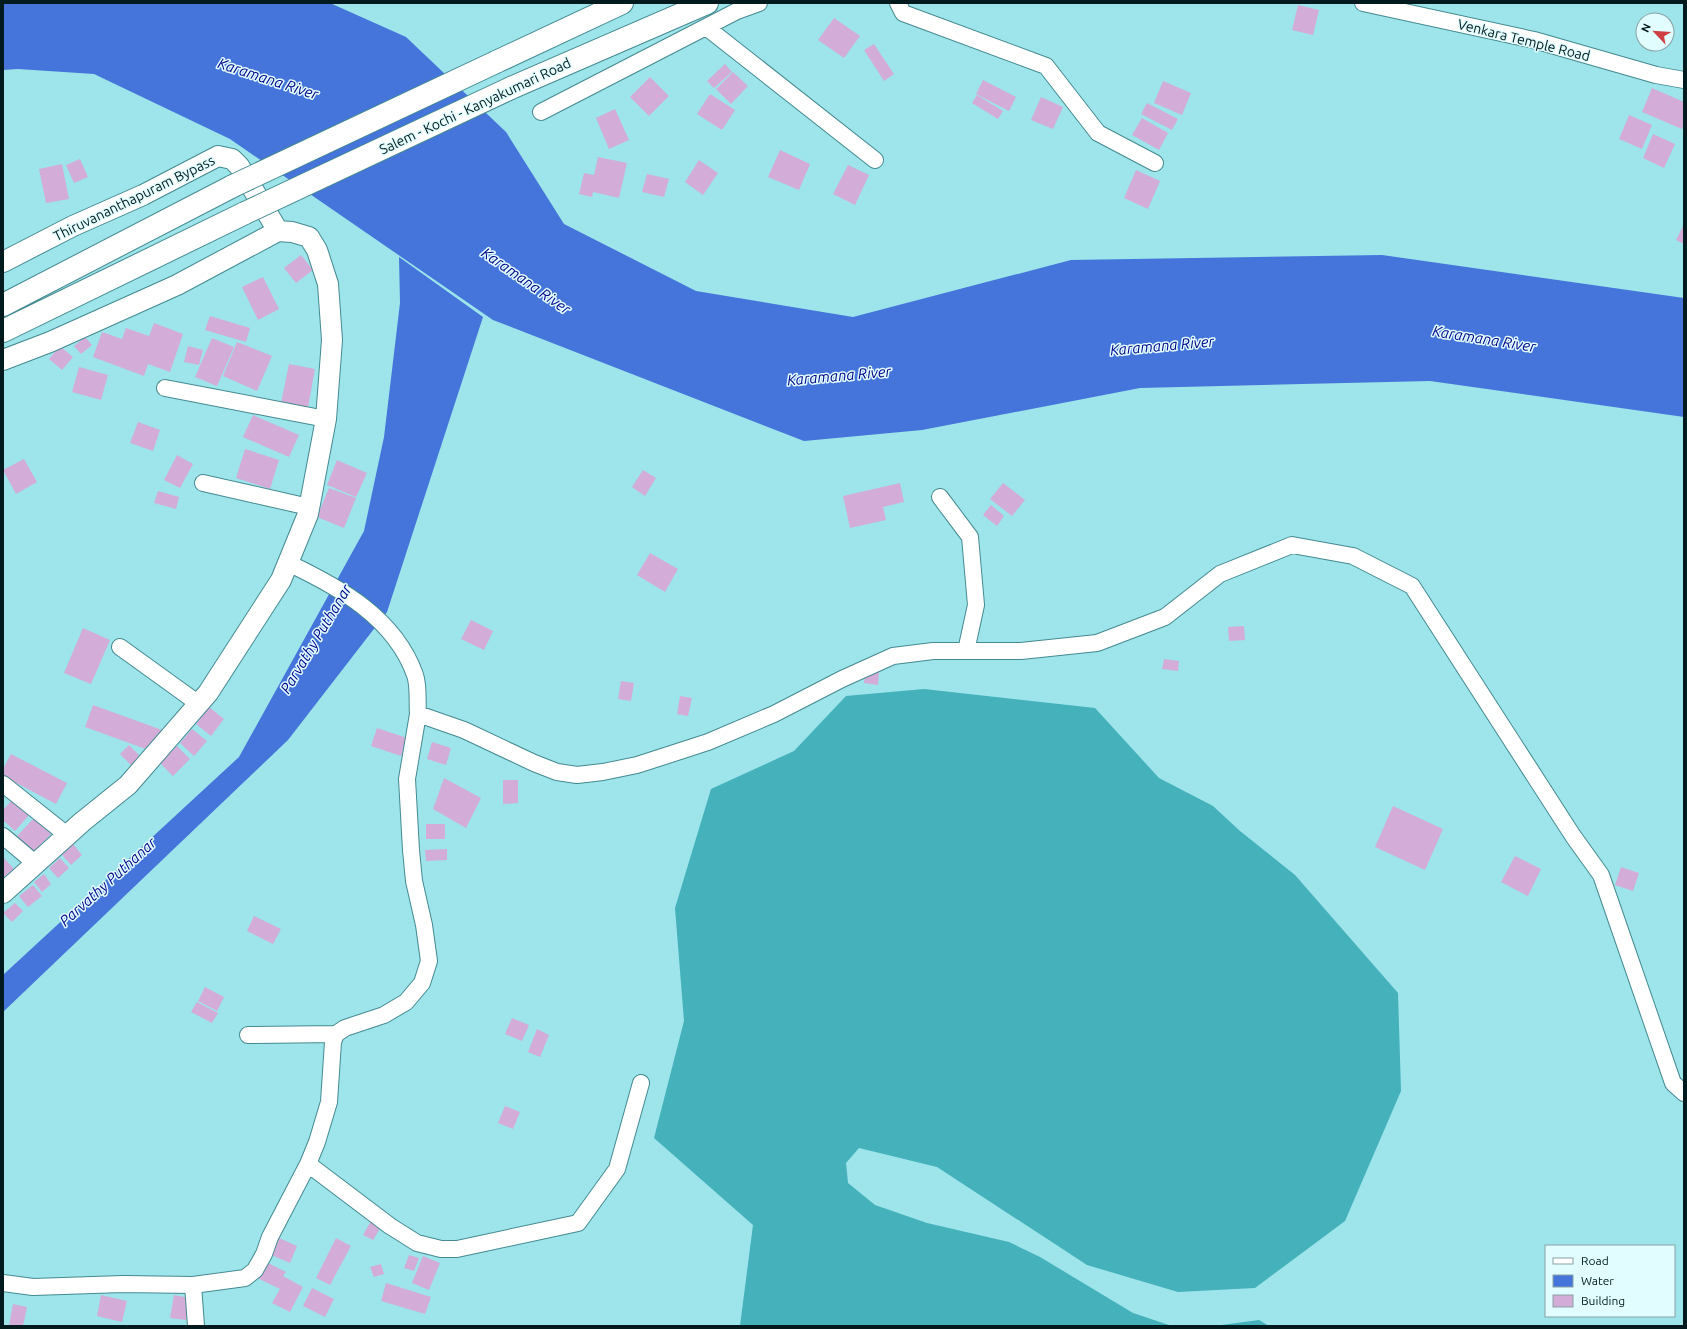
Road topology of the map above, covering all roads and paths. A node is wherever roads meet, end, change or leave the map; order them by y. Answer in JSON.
{"nodes":[{"id":1,"x":622,"y":3,"type":"edge"},
{"id":2,"x":707,"y":3,"type":"edge"},
{"id":3,"x":759,"y":3,"type":"edge"},
{"id":4,"x":898,"y":3,"type":"edge"},
{"id":5,"x":1363,"y":3,"type":"edge"},
{"id":6,"x":706,"y":27,"type":"junction"},
{"id":7,"x":1684,"y":80,"type":"edge"},
{"id":8,"x":541,"y":112,"type":"dead end"},
{"id":9,"x":875,"y":160,"type":"dead end"},
{"id":10,"x":1155,"y":164,"type":"dead end"},
{"id":11,"x":278,"y":231,"type":"junction"},
{"id":12,"x":3,"y":262,"type":"edge"},
{"id":13,"x":3,"y":305,"type":"edge"},
{"id":14,"x":3,"y":331,"type":"edge"},
{"id":15,"x":3,"y":360,"type":"edge"},
{"id":16,"x":165,"y":388,"type":"dead end"},
{"id":17,"x":326,"y":419,"type":"junction"},
{"id":18,"x":203,"y":483,"type":"dead end"},
{"id":19,"x":940,"y":497,"type":"dead end"},
{"id":20,"x":309,"y":507,"type":"junction"},
{"id":21,"x":288,"y":563,"type":"junction"},
{"id":22,"x":120,"y":647,"type":"dead end"},
{"id":23,"x":966,"y":651,"type":"junction"},
{"id":24,"x":198,"y":704,"type":"junction"},
{"id":25,"x":418,"y":714,"type":"junction"},
{"id":26,"x":3,"y":784,"type":"edge"},
{"id":27,"x":67,"y":835,"type":"junction"},
{"id":28,"x":3,"y":836,"type":"edge"},
{"id":29,"x":35,"y":863,"type":"junction"},
{"id":30,"x":3,"y":893,"type":"edge"},
{"id":31,"x":336,"y":1034,"type":"junction"},
{"id":32,"x":248,"y":1035,"type":"dead end"},
{"id":33,"x":641,"y":1083,"type":"dead end"},
{"id":34,"x":1684,"y":1093,"type":"edge"},
{"id":35,"x":308,"y":1164,"type":"junction"},
{"id":36,"x":3,"y":1283,"type":"edge"},
{"id":37,"x":193,"y":1285,"type":"junction"},
{"id":38,"x":196,"y":1326,"type":"edge"}],
"edges":[{"from":1,"to":13,"type":"highway","bridge":true},
{"from":2,"to":14,"type":"highway","name":"Salem - Kochi - Kanyakumari Road","bridge":true},
{"from":3,"to":6,"type":"street"},
{"from":4,"to":10,"type":"street"},
{"from":5,"to":7,"type":"street","name":"Venkara Temple Road"},
{"from":6,"to":8,"type":"street"},
{"from":6,"to":9,"type":"street"},
{"from":11,"to":12,"type":"street","name":"Thiruvananthapuram Bypass"},
{"from":11,"to":15,"type":"street"},
{"from":11,"to":17,"type":"street"},
{"from":16,"to":17,"type":"street"},
{"from":17,"to":20,"type":"street"},
{"from":18,"to":20,"type":"street"},
{"from":19,"to":23,"type":"street"},
{"from":20,"to":21,"type":"street"},
{"from":21,"to":24,"type":"street"},
{"from":21,"to":25,"type":"street"},
{"from":22,"to":24,"type":"street"},
{"from":23,"to":25,"type":"street"},
{"from":23,"to":34,"type":"street"},
{"from":24,"to":27,"type":"street"},
{"from":25,"to":31,"type":"street"},
{"from":26,"to":27,"type":"street"},
{"from":27,"to":29,"type":"street"},
{"from":28,"to":29,"type":"street"},
{"from":29,"to":30,"type":"street"},
{"from":31,"to":32,"type":"street"},
{"from":31,"to":35,"type":"street"},
{"from":33,"to":35,"type":"street"},
{"from":35,"to":37,"type":"street"},
{"from":36,"to":37,"type":"street"},
{"from":37,"to":38,"type":"street"}]}
